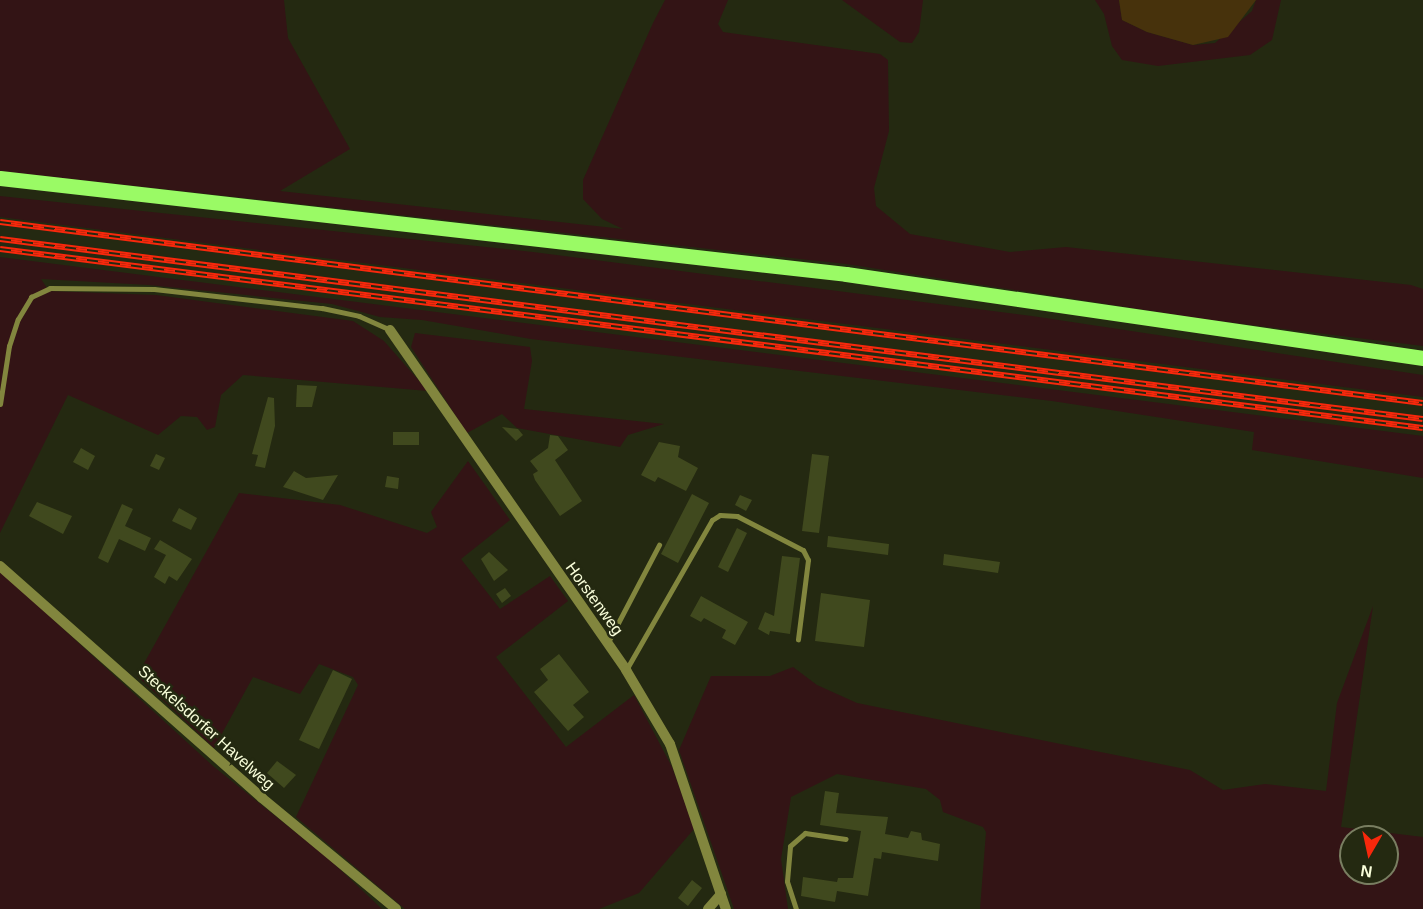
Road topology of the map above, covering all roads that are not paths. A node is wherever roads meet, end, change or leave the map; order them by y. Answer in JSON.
{"nodes":[{"id":1,"x":0,"y":178,"type":"edge"},
{"id":2,"x":390,"y":330,"type":"joint"},
{"id":3,"x":1423,"y":358,"type":"edge"},
{"id":4,"x":0,"y":404,"type":"edge"},
{"id":5,"x":659,"y":545,"type":"dead end"},
{"id":6,"x":0,"y":566,"type":"edge"},
{"id":7,"x":798,"y":639,"type":"dead end"},
{"id":8,"x":607,"y":644,"type":"junction"},
{"id":9,"x":626,"y":670,"type":"junction"},
{"id":10,"x":846,"y":839,"type":"dead end"},
{"id":11,"x":721,"y":894,"type":"junction"},
{"id":12,"x":396,"y":909,"type":"edge"},
{"id":13,"x":708,"y":909,"type":"edge"},
{"id":14,"x":726,"y":909,"type":"edge"},
{"id":15,"x":796,"y":909,"type":"edge"}],
"edges":[{"from":1,"to":3,"type":"main road"},
{"from":2,"to":4,"type":"lane"},
{"from":2,"to":8,"type":"street","name":"Horstenweg"},
{"from":5,"to":8,"type":"lane"},
{"from":6,"to":12,"type":"street","name":"Steckelsdorfer Havelweg"},
{"from":7,"to":9,"type":"lane"},
{"from":8,"to":9,"type":"street","name":"Horstenweg"},
{"from":9,"to":11,"type":"street","name":"Horstenweg"},
{"from":10,"to":15,"type":"lane"},
{"from":11,"to":13,"type":"street"},
{"from":11,"to":14,"type":"street","name":"Horstenweg"}]}
